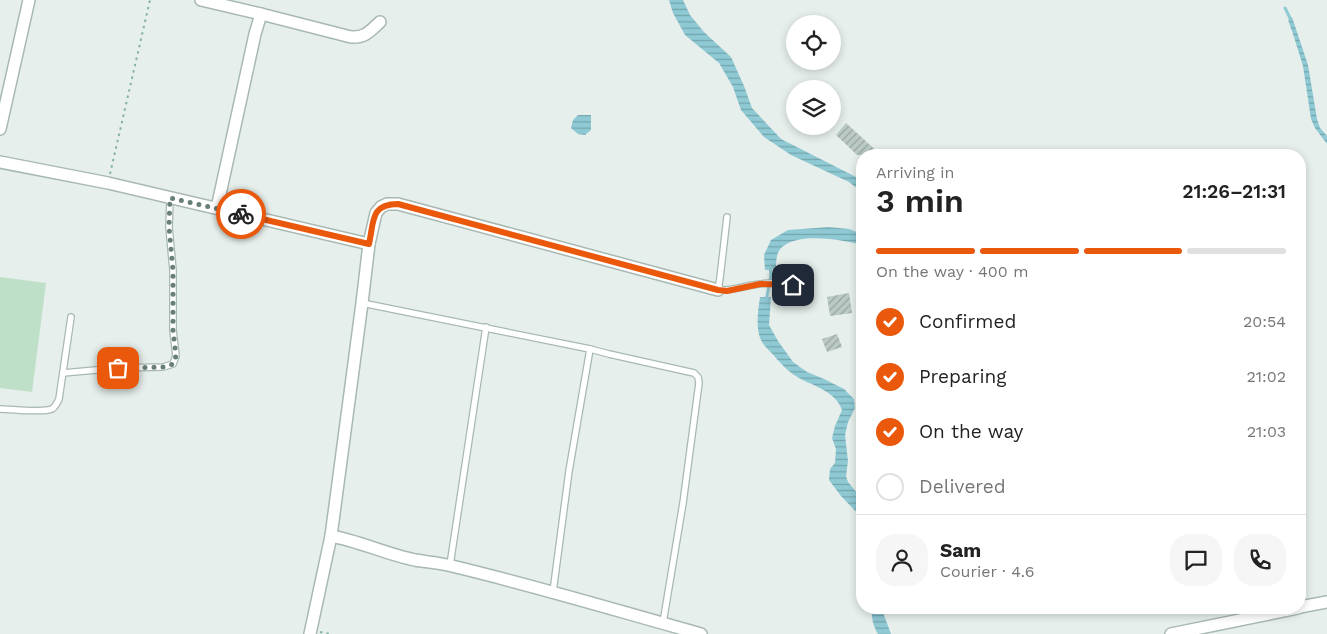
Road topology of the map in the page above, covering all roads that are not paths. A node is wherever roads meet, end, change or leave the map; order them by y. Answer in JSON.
{"nodes":[{"id":1,"x":28,"y":0,"type":"edge"},
{"id":2,"x":201,"y":0,"type":"edge"},
{"id":3,"x":262,"y":14,"type":"junction"},
{"id":4,"x":380,"y":22,"type":"dead end"},
{"id":5,"x":0,"y":129,"type":"edge"},
{"id":6,"x":0,"y":162,"type":"edge"},
{"id":7,"x":170,"y":198,"type":"junction"},
{"id":8,"x":218,"y":208,"type":"junction"},
{"id":9,"x":727,"y":217,"type":"dead end"},
{"id":10,"x":369,"y":244,"type":"junction"},
{"id":11,"x":718,"y":290,"type":"junction"},
{"id":12,"x":803,"y":290,"type":"dead end"},
{"id":13,"x":362,"y":303,"type":"junction"},
{"id":14,"x":71,"y":317,"type":"dead end"},
{"id":15,"x":486,"y":327,"type":"junction"},
{"id":16,"x":590,"y":349,"type":"junction"},
{"id":17,"x":63,"y":373,"type":"junction"},
{"id":18,"x":0,"y":409,"type":"edge"},
{"id":19,"x":331,"y":536,"type":"junction"},
{"id":20,"x":450,"y":565,"type":"junction"},
{"id":21,"x":553,"y":592,"type":"junction"},
{"id":22,"x":1327,"y":602,"type":"edge"},
{"id":23,"x":1306,"y":606,"type":"edge"},
{"id":24,"x":1266,"y":614,"type":"edge"},
{"id":25,"x":663,"y":624,"type":"junction"},
{"id":26,"x":310,"y":634,"type":"edge"},
{"id":27,"x":701,"y":634,"type":"edge"},
{"id":28,"x":1171,"y":634,"type":"edge"}],
"edges":[{"from":1,"to":5,"type":"street"},
{"from":2,"to":3,"type":"street"},
{"from":3,"to":4,"type":"street"},
{"from":3,"to":8,"type":"street"},
{"from":6,"to":7,"type":"street"},
{"from":7,"to":8,"type":"street"},
{"from":7,"to":17,"type":"lane"},
{"from":8,"to":10,"type":"street"},
{"from":9,"to":11,"type":"lane"},
{"from":10,"to":11,"type":"street"},
{"from":10,"to":13,"type":"street"},
{"from":11,"to":12,"type":"lane"},
{"from":13,"to":15,"type":"lane"},
{"from":13,"to":19,"type":"street"},
{"from":14,"to":17,"type":"lane"},
{"from":15,"to":16,"type":"lane"},
{"from":15,"to":20,"type":"lane"},
{"from":16,"to":21,"type":"lane"},
{"from":16,"to":25,"type":"lane"},
{"from":17,"to":18,"type":"lane"},
{"from":19,"to":20,"type":"street"},
{"from":19,"to":26,"type":"street"},
{"from":20,"to":21,"type":"street"},
{"from":21,"to":25,"type":"street"},
{"from":22,"to":23,"type":"street"},
{"from":24,"to":28,"type":"street"},
{"from":25,"to":27,"type":"street"}]}
